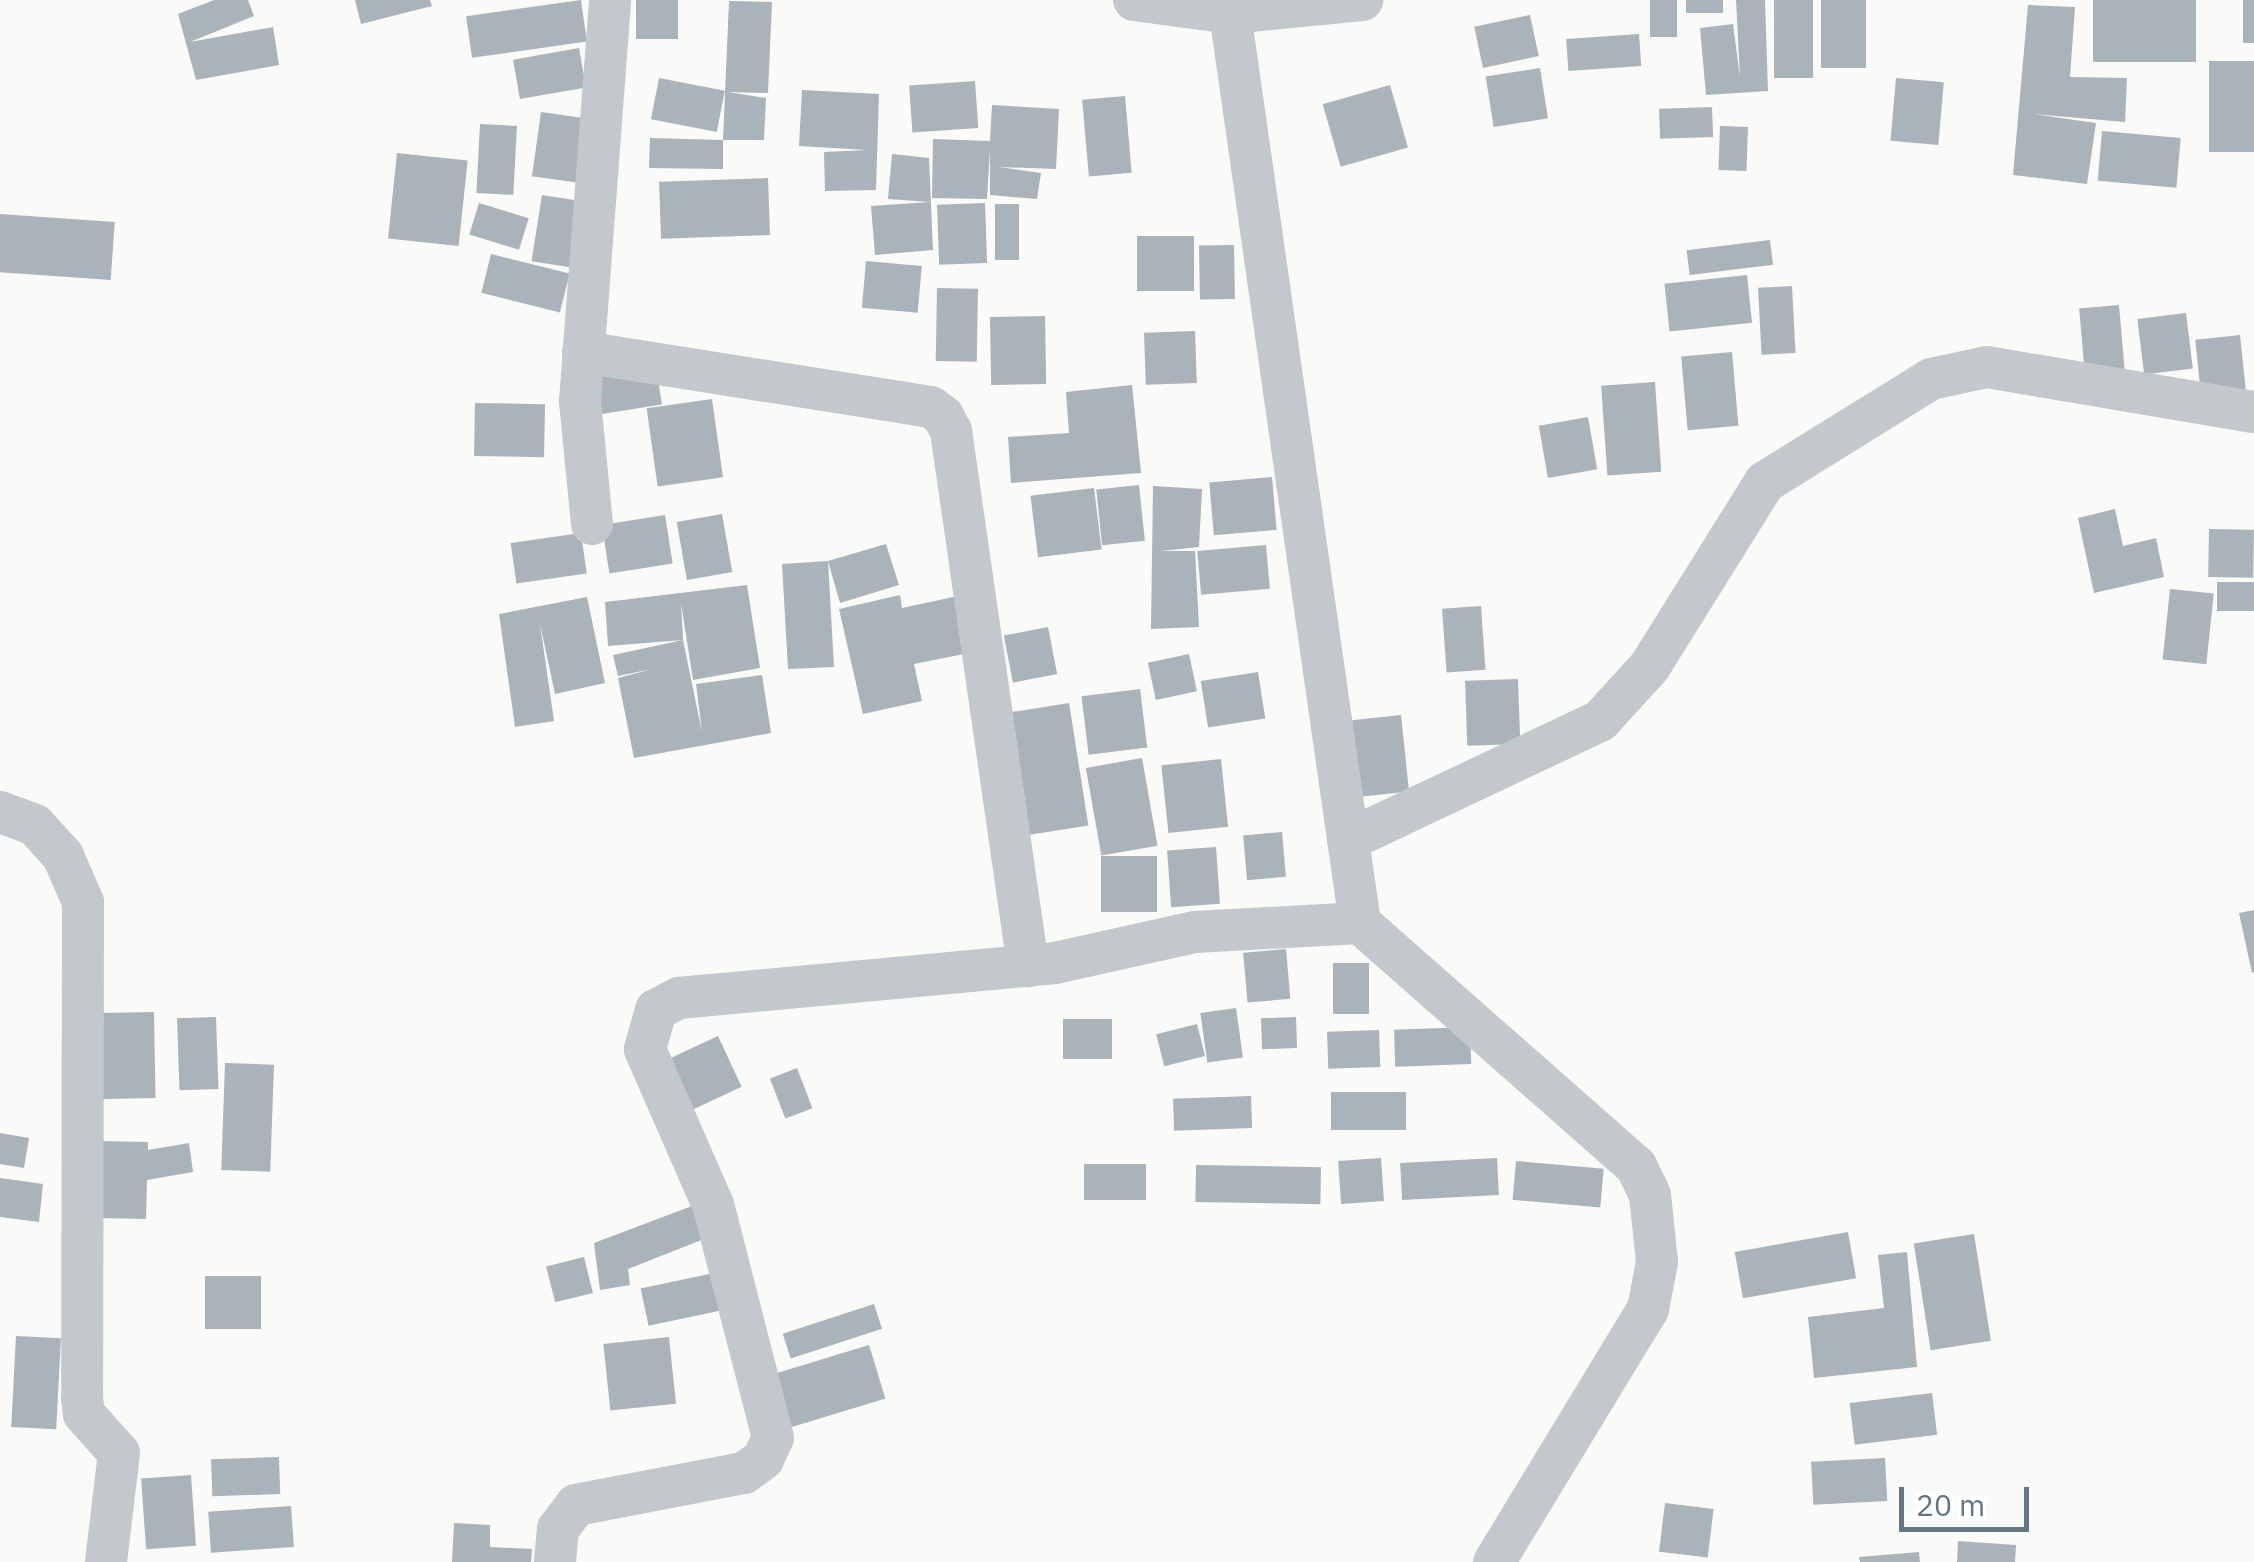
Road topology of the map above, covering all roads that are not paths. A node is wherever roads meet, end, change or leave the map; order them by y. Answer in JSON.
{"nodes":[{"id":1,"x":610,"y":0,"type":"edge"},
{"id":2,"x":1134,"y":0,"type":"edge"},
{"id":3,"x":1362,"y":0,"type":"edge"},
{"id":4,"x":1230,"y":13,"type":"junction"},
{"id":5,"x":583,"y":352,"type":"junction"},
{"id":6,"x":2254,"y":412,"type":"edge"},
{"id":7,"x":592,"y":524,"type":"dead end"},
{"id":8,"x":0,"y":812,"type":"edge"},
{"id":9,"x":1348,"y":840,"type":"junction"},
{"id":10,"x":1360,"y":923,"type":"junction"},
{"id":11,"x":1028,"y":966,"type":"junction"},
{"id":12,"x":106,"y":1562,"type":"edge"},
{"id":13,"x":555,"y":1562,"type":"edge"},
{"id":14,"x":1494,"y":1562,"type":"edge"}],
"edges":[{"from":1,"to":5,"type":"street"},
{"from":2,"to":4,"type":"street"},
{"from":3,"to":4,"type":"street"},
{"from":4,"to":9,"type":"street"},
{"from":5,"to":7,"type":"street"},
{"from":5,"to":11,"type":"street"},
{"from":6,"to":9,"type":"street"},
{"from":8,"to":12,"type":"street"},
{"from":9,"to":10,"type":"street"},
{"from":10,"to":11,"type":"street"},
{"from":10,"to":14,"type":"street"},
{"from":11,"to":13,"type":"street"}]}
